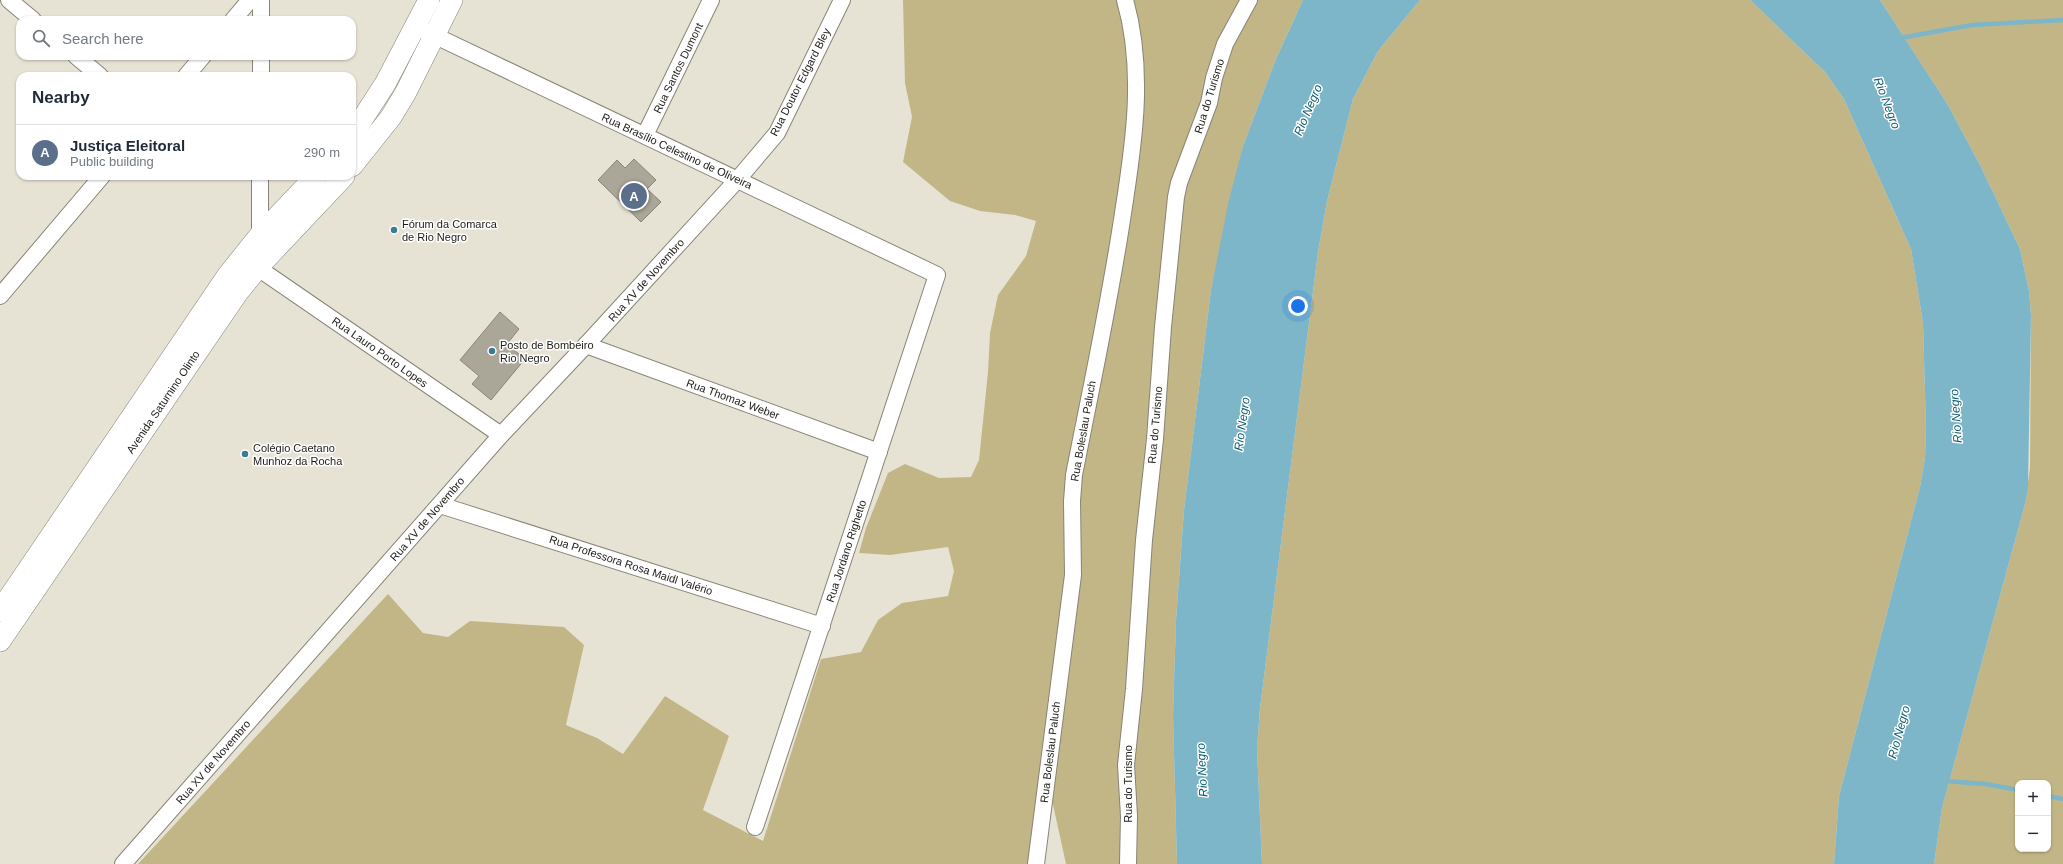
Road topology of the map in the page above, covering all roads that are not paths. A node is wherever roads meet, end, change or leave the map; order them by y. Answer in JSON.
{"nodes":[{"id":1,"x":9,"y":0,"type":"edge"},
{"id":2,"x":250,"y":0,"type":"edge"},
{"id":3,"x":261,"y":0,"type":"edge"},
{"id":4,"x":429,"y":0,"type":"edge"},
{"id":5,"x":452,"y":0,"type":"edge"},
{"id":6,"x":711,"y":0,"type":"edge"},
{"id":7,"x":842,"y":0,"type":"edge"},
{"id":8,"x":1125,"y":0,"type":"edge"},
{"id":9,"x":1249,"y":0,"type":"edge"},
{"id":10,"x":28,"y":16,"type":"edge"},
{"id":11,"x":236,"y":16,"type":"edge"},
{"id":12,"x":261,"y":16,"type":"edge"},
{"id":13,"x":416,"y":27,"type":"junction"},
{"id":14,"x":435,"y":36,"type":"junction"},
{"id":15,"x":81,"y":60,"type":"edge"},
{"id":16,"x":200,"y":60,"type":"edge"},
{"id":17,"x":261,"y":60,"type":"edge"},
{"id":18,"x":95,"y":72,"type":"edge"},
{"id":19,"x":189,"y":72,"type":"edge"},
{"id":20,"x":261,"y":72,"type":"edge"},
{"id":21,"x":356,"y":129,"type":"edge"},
{"id":22,"x":645,"y":135,"type":"junction"},
{"id":23,"x":356,"y":161,"type":"edge"},
{"id":24,"x":738,"y":179,"type":"junction"},
{"id":25,"x":99,"y":180,"type":"edge"},
{"id":26,"x":260,"y":180,"type":"edge"},
{"id":27,"x":312,"y":180,"type":"edge"},
{"id":28,"x":340,"y":180,"type":"edge"},
{"id":29,"x":260,"y":235,"type":"junction"},
{"id":30,"x":252,"y":261,"type":"junction"},
{"id":31,"x":937,"y":275,"type":"joint"},
{"id":32,"x":0,"y":296,"type":"edge"},
{"id":33,"x":586,"y":346,"type":"junction"},
{"id":34,"x":501,"y":436,"type":"junction"},
{"id":35,"x":879,"y":452,"type":"junction"},
{"id":36,"x":440,"y":504,"type":"junction"},
{"id":37,"x":0,"y":611,"type":"edge"},
{"id":38,"x":822,"y":626,"type":"junction"},
{"id":39,"x":0,"y":641,"type":"edge"},
{"id":40,"x":755,"y":827,"type":"dead end"},
{"id":41,"x":122,"y":864,"type":"edge"},
{"id":42,"x":1036,"y":864,"type":"edge"},
{"id":43,"x":1128,"y":864,"type":"edge"}],
"edges":[{"from":1,"to":10,"type":"street"},
{"from":2,"to":11,"type":"street"},
{"from":3,"to":12,"type":"street"},
{"from":4,"to":13,"type":"main road"},
{"from":5,"to":14,"type":"main road"},
{"from":6,"to":22,"type":"street","name":"Rua Santos Dumont"},
{"from":7,"to":24,"type":"street","name":"Rua Doutor Edgard Bley"},
{"from":8,"to":42,"type":"street","name":"Rua Boleslau Paluch"},
{"from":9,"to":43,"type":"street","name":"Rua do Turismo"},
{"from":13,"to":14,"type":"street","name":"Rua Brasílio Celestino de Oliveira"},
{"from":13,"to":21,"type":"main road"},
{"from":14,"to":22,"type":"street","name":"Rua Brasílio Celestino de Oliveira"},
{"from":14,"to":23,"type":"main road"},
{"from":15,"to":18,"type":"street"},
{"from":16,"to":19,"type":"street"},
{"from":17,"to":20,"type":"street"},
{"from":22,"to":24,"type":"street","name":"Rua Brasílio Celestino de Oliveira"},
{"from":24,"to":31,"type":"street","name":"Rua Brasílio Celestino de Oliveira"},
{"from":24,"to":33,"type":"street","name":"Rua XV de Novembro"},
{"from":25,"to":32,"type":"street"},
{"from":26,"to":29,"type":"street"},
{"from":27,"to":29,"type":"main road","name":"Avenida Saturnino Olinto"},
{"from":28,"to":30,"type":"main road","name":"Avenida Saturnino Olinto"},
{"from":29,"to":30,"type":"main road","name":"Avenida Saturnino Olinto"},
{"from":30,"to":34,"type":"street","name":"Rua Lauro Porto Lopes"},
{"from":30,"to":37,"type":"main road","name":"Avenida Saturnino Olinto"},
{"from":30,"to":39,"type":"main road","name":"Avenida Saturnino Olinto"},
{"from":31,"to":35,"type":"street","name":"Rua Jordano Righetto"},
{"from":33,"to":34,"type":"street","name":"Rua XV de Novembro"},
{"from":33,"to":35,"type":"street","name":"Rua Thomaz Weber"},
{"from":34,"to":36,"type":"street","name":"Rua XV de Novembro"},
{"from":35,"to":38,"type":"street","name":"Rua Jordano Righetto"},
{"from":36,"to":38,"type":"street","name":"Rua Professora Rosa Maidl Valério"},
{"from":36,"to":41,"type":"street","name":"Rua XV de Novembro"},
{"from":38,"to":40,"type":"street","name":"Rua Jordano Righetto"}]}
